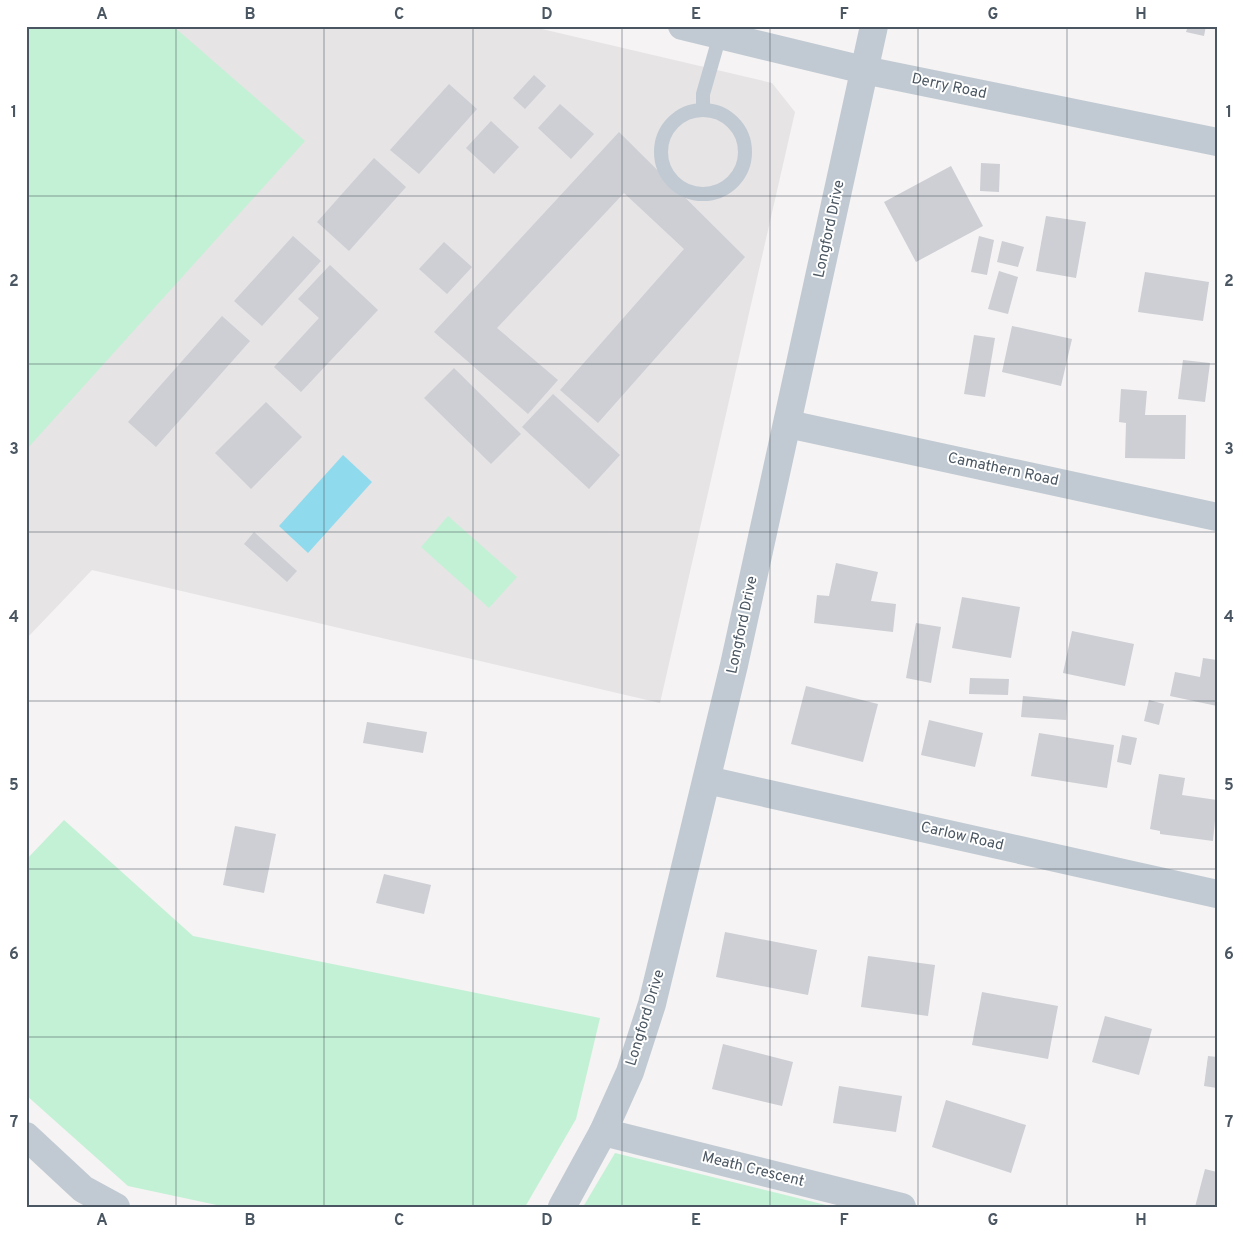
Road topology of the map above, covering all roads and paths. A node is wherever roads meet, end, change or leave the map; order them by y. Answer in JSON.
{"nodes":[{"id":1,"x":682,"y":26,"type":"edge"},
{"id":2,"x":874,"y":26,"type":"edge"},
{"id":3,"x":720,"y":35,"type":"junction"},
{"id":4,"x":864,"y":70,"type":"junction"},
{"id":5,"x":703,"y":110,"type":"junction"},
{"id":6,"x":1217,"y":142,"type":"edge"},
{"id":7,"x":788,"y":424,"type":"junction"},
{"id":8,"x":1217,"y":517,"type":"edge"},
{"id":9,"x":707,"y":780,"type":"junction"},
{"id":10,"x":1217,"y":894,"type":"edge"},
{"id":11,"x":604,"y":1132,"type":"junction"},
{"id":12,"x":26,"y":1136,"type":"edge"},
{"id":13,"x":81,"y":1198,"type":"edge"},
{"id":14,"x":116,"y":1207,"type":"edge"},
{"id":15,"x":562,"y":1207,"type":"edge"},
{"id":16,"x":902,"y":1207,"type":"edge"}],
"edges":[{"from":1,"to":3,"type":"street","name":"Derry Road"},
{"from":2,"to":4,"type":"street","name":"Longford Drive"},
{"from":3,"to":4,"type":"street","name":"Derry Road"},
{"from":3,"to":5,"type":"lane"},
{"from":4,"to":6,"type":"street","name":"Derry Road"},
{"from":4,"to":7,"type":"street","name":"Longford Drive"},
{"from":5,"to":5,"type":"lane"},
{"from":7,"to":8,"type":"street","name":"Camathern Road"},
{"from":7,"to":9,"type":"street","name":"Longford Drive"},
{"from":9,"to":10,"type":"street","name":"Carlow Road"},
{"from":9,"to":11,"type":"street","name":"Longford Drive"},
{"from":11,"to":15,"type":"street","name":"Longford Drive"},
{"from":11,"to":16,"type":"street","name":"Meath Crescent"},
{"from":12,"to":13,"type":"street"},
{"from":13,"to":14,"type":"street"}]}
